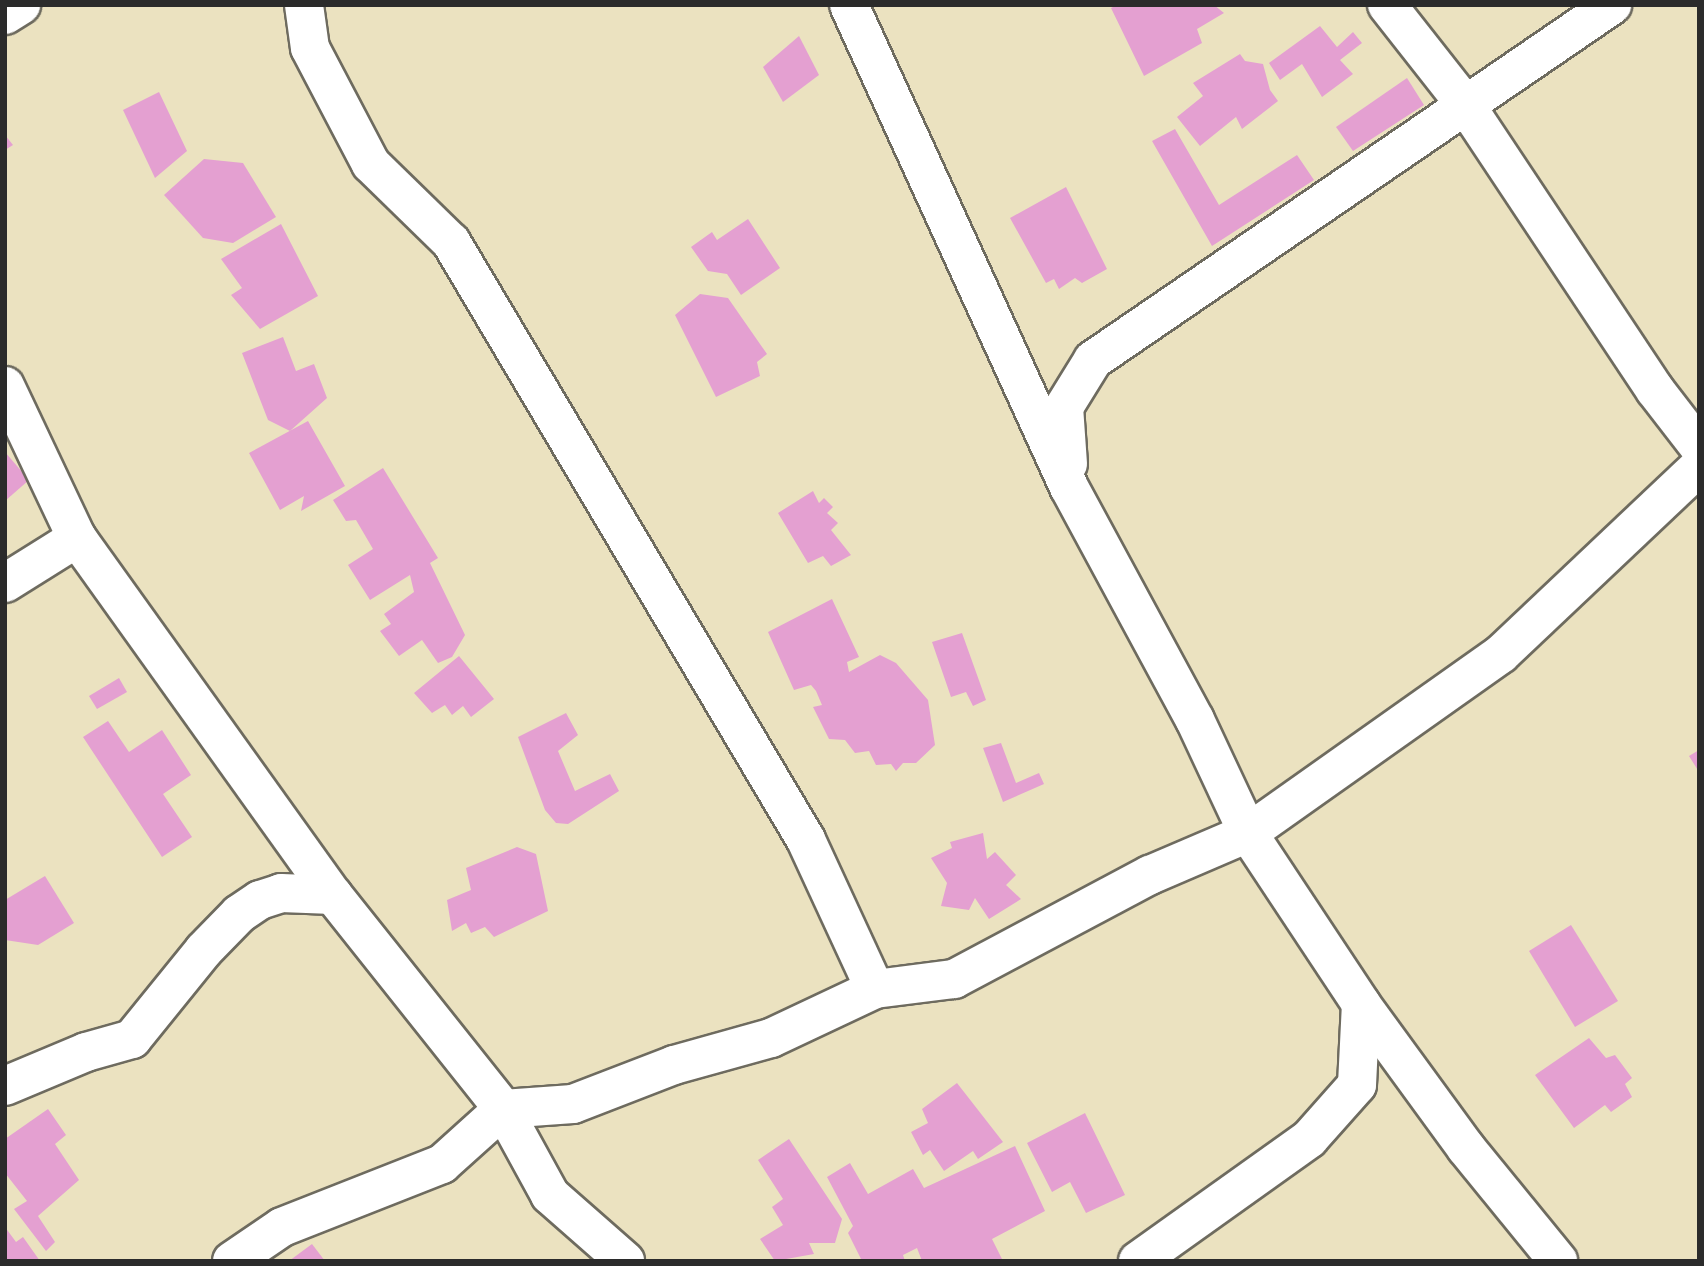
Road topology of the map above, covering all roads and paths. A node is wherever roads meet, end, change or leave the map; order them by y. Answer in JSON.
{"nodes":[{"id":1,"x":21,"y":5,"type":"edge"},
{"id":2,"x":304,"y":5,"type":"edge"},
{"id":3,"x":849,"y":5,"type":"edge"},
{"id":4,"x":1387,"y":5,"type":"edge"},
{"id":5,"x":1612,"y":5,"type":"edge"},
{"id":6,"x":5,"y":15,"type":"edge"},
{"id":7,"x":1465,"y":104,"type":"junction"},
{"id":8,"x":5,"y":386,"type":"edge"},
{"id":9,"x":1699,"y":447,"type":"edge"},
{"id":10,"x":1699,"y":467,"type":"edge"},
{"id":11,"x":1069,"y":488,"type":"junction"},
{"id":12,"x":77,"y":538,"type":"junction"},
{"id":13,"x":5,"y":583,"type":"edge"},
{"id":14,"x":1248,"y":833,"type":"junction"},
{"id":15,"x":333,"y":895,"type":"junction"},
{"id":16,"x":875,"y":989,"type":"junction"},
{"id":17,"x":1362,"y":1004,"type":"junction"},
{"id":18,"x":5,"y":1086,"type":"edge"},
{"id":19,"x":503,"y":1109,"type":"junction"},
{"id":20,"x":232,"y":1261,"type":"edge"},
{"id":21,"x":625,"y":1261,"type":"edge"},
{"id":22,"x":1138,"y":1261,"type":"edge"},
{"id":23,"x":1559,"y":1261,"type":"edge"}],
"edges":[{"from":1,"to":6,"type":"street"},
{"from":2,"to":16,"type":"street"},
{"from":3,"to":11,"type":"street"},
{"from":4,"to":7,"type":"street"},
{"from":5,"to":7,"type":"street"},
{"from":7,"to":9,"type":"street"},
{"from":7,"to":11,"type":"street"},
{"from":8,"to":12,"type":"street"},
{"from":10,"to":14,"type":"street"},
{"from":11,"to":14,"type":"street"},
{"from":12,"to":13,"type":"street"},
{"from":12,"to":15,"type":"street"},
{"from":14,"to":16,"type":"street"},
{"from":14,"to":17,"type":"street"},
{"from":15,"to":18,"type":"street"},
{"from":15,"to":19,"type":"street"},
{"from":16,"to":19,"type":"street"},
{"from":17,"to":22,"type":"street"},
{"from":17,"to":23,"type":"street"},
{"from":19,"to":20,"type":"street"},
{"from":19,"to":21,"type":"street"}]}
